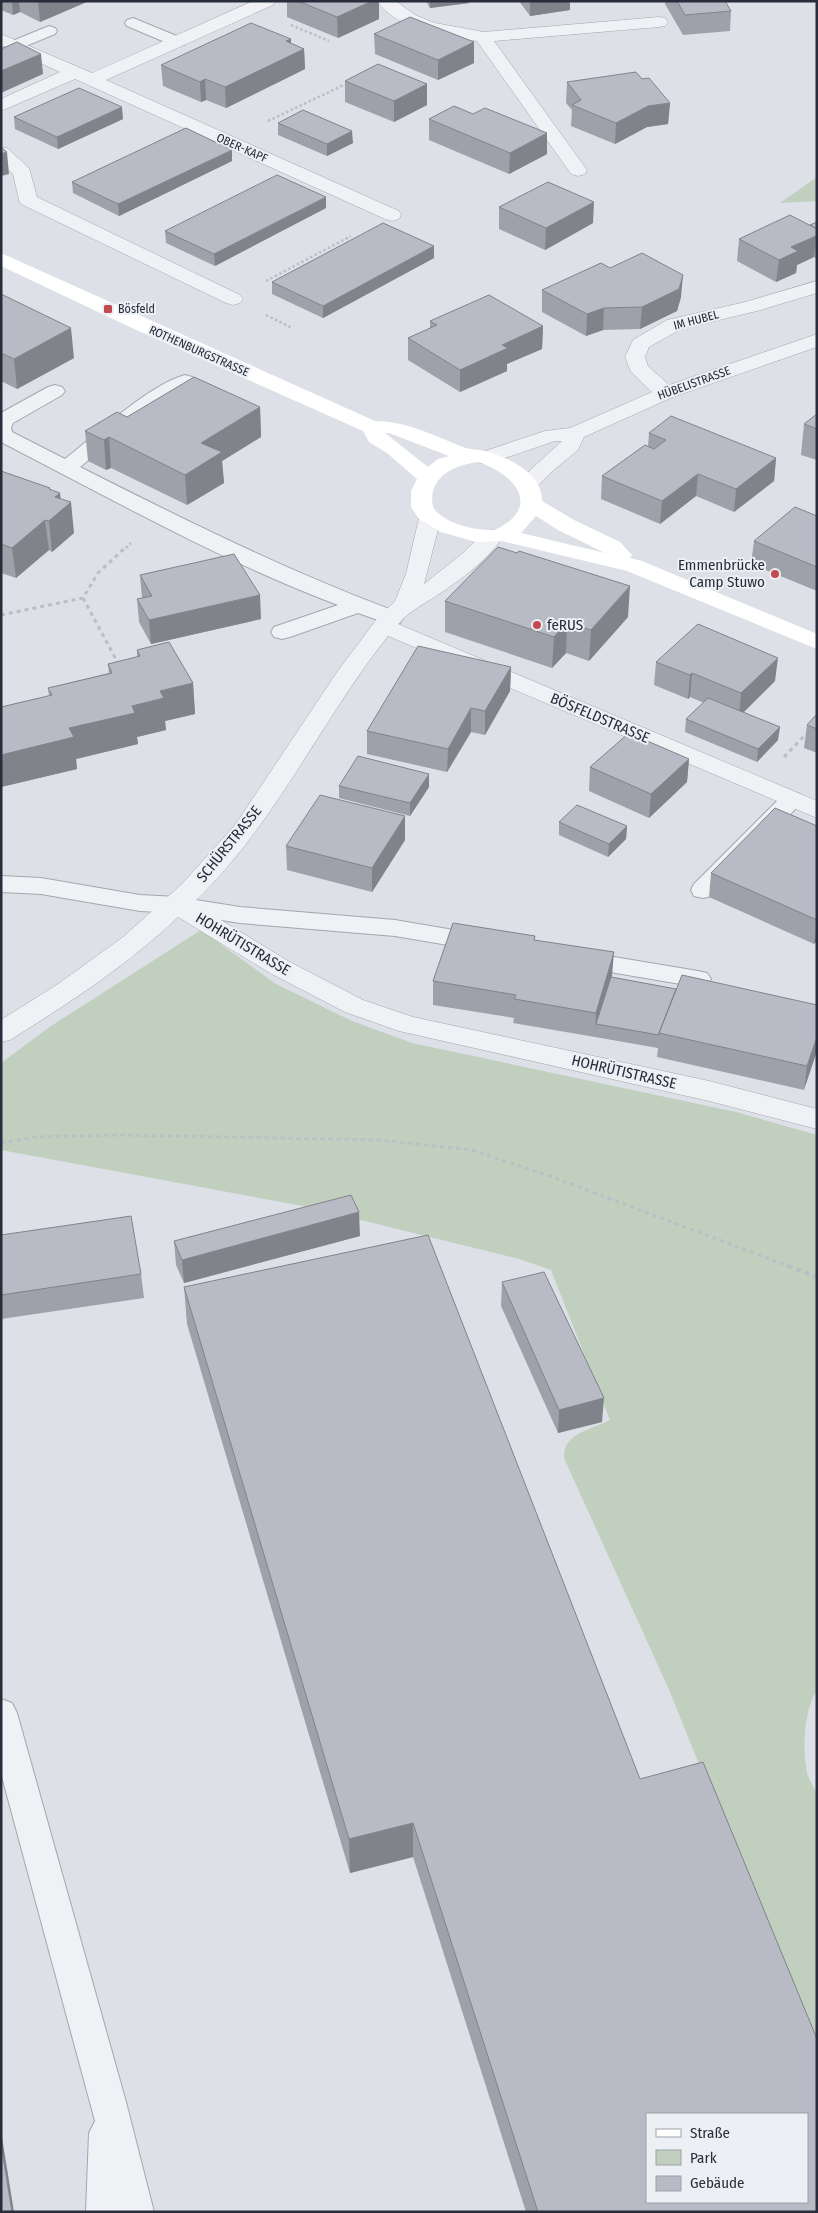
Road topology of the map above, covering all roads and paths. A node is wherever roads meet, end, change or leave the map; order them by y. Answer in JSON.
{"nodes":[{"id":1,"x":267,"y":1,"type":"edge"},
{"id":2,"x":385,"y":1,"type":"edge"},
{"id":3,"x":659,"y":22,"type":"dead end"},
{"id":4,"x":133,"y":23,"type":"dead end"},
{"id":5,"x":49,"y":31,"type":"dead end"},
{"id":6,"x":484,"y":37,"type":"junction"},
{"id":7,"x":9,"y":42,"type":"edge"},
{"id":8,"x":178,"y":42,"type":"junction"},
{"id":9,"x":75,"y":72,"type":"junction"},
{"id":10,"x":92,"y":80,"type":"junction"},
{"id":11,"x":353,"y":80,"type":"edge"},
{"id":12,"x":1,"y":106,"type":"edge"},
{"id":13,"x":227,"y":141,"type":"junction"},
{"id":14,"x":1,"y":152,"type":"edge"},
{"id":15,"x":578,"y":170,"type":"dead end"},
{"id":16,"x":392,"y":215,"type":"dead end"},
{"id":17,"x":359,"y":232,"type":"dead end"},
{"id":18,"x":1,"y":259,"type":"edge"},
{"id":19,"x":817,"y":287,"type":"edge"},
{"id":20,"x":229,"y":297,"type":"joint"},
{"id":21,"x":817,"y":340,"type":"edge"},
{"id":22,"x":185,"y":381,"type":"edge"},
{"id":23,"x":55,"y":391,"type":"dead end"},
{"id":24,"x":666,"y":393,"type":"junction"},
{"id":25,"x":372,"y":427,"type":"junction"},
{"id":26,"x":1,"y":429,"type":"edge"},
{"id":27,"x":574,"y":434,"type":"junction"},
{"id":28,"x":479,"y":457,"type":"junction"},
{"id":29,"x":67,"y":468,"type":"junction"},
{"id":30,"x":428,"y":478,"type":"junction"},
{"id":31,"x":530,"y":493,"type":"junction"},
{"id":32,"x":165,"y":517,"type":"junction"},
{"id":33,"x":430,"y":518,"type":"junction"},
{"id":34,"x":497,"y":536,"type":"junction"},
{"id":35,"x":634,"y":566,"type":"junction"},
{"id":36,"x":83,"y":598,"type":"junction"},
{"id":37,"x":356,"y":606,"type":"junction"},
{"id":38,"x":1,"y":615,"type":"edge"},
{"id":39,"x":394,"y":616,"type":"junction"},
{"id":40,"x":282,"y":632,"type":"dead end"},
{"id":41,"x":817,"y":642,"type":"edge"},
{"id":42,"x":121,"y":669,"type":"edge"},
{"id":43,"x":810,"y":730,"type":"edge"},
{"id":44,"x":758,"y":784,"type":"junction"},
{"id":45,"x":792,"y":799,"type":"junction"},
{"id":46,"x":817,"y":810,"type":"edge"},
{"id":47,"x":1,"y":884,"type":"edge"},
{"id":48,"x":703,"y":890,"type":"dead end"},
{"id":49,"x":177,"y":905,"type":"junction"},
{"id":50,"x":501,"y":946,"type":"edge"},
{"id":51,"x":560,"y":956,"type":"edge"},
{"id":52,"x":698,"y":979,"type":"edge"},
{"id":53,"x":1,"y":1033,"type":"edge"},
{"id":54,"x":817,"y":1119,"type":"edge"},
{"id":55,"x":1,"y":1143,"type":"edge"},
{"id":56,"x":817,"y":1278,"type":"edge"},
{"id":57,"x":1,"y":1713,"type":"edge"},
{"id":58,"x":108,"y":2102,"type":"junction"},
{"id":59,"x":104,"y":2212,"type":"edge"},
{"id":60,"x":136,"y":2212,"type":"edge"}],
"edges":[{"from":1,"to":8,"type":"street"},
{"from":2,"to":6,"type":"street"},
{"from":3,"to":6,"type":"street"},
{"from":4,"to":8,"type":"lane"},
{"from":5,"to":7,"type":"lane"},
{"from":6,"to":15,"type":"street"},
{"from":7,"to":9,"type":"street","name":"OBER-KAPF"},
{"from":8,"to":10,"type":"street"},
{"from":9,"to":10,"type":"street","name":"OBER-KAPF"},
{"from":9,"to":12,"type":"street"},
{"from":10,"to":13,"type":"street","name":"OBER-KAPF"},
{"from":11,"to":13,"type":"path"},
{"from":13,"to":16,"type":"street","name":"OBER-KAPF"},
{"from":14,"to":20,"type":"street"},
{"from":17,"to":20,"type":"path"},
{"from":18,"to":25,"type":"main road","name":"ROTHENBURGSTRASSE"},
{"from":19,"to":24,"type":"street","name":"IM HUBEL"},
{"from":21,"to":24,"type":"street","name":"HÜBELISTRASSE"},
{"from":22,"to":29,"type":"lane"},
{"from":23,"to":26,"type":"lane"},
{"from":24,"to":27,"type":"street","name":"HÜBELISTRASSE"},
{"from":25,"to":28,"type":"main road","name":"ROTHENBURGSTRASSE"},
{"from":25,"to":30,"type":"main road","name":"ROTHENBURGSTRASSE"},
{"from":26,"to":29,"type":"lane"},
{"from":27,"to":28,"type":"street","name":"HÜBELISTRASSE"},
{"from":27,"to":31,"type":"street"},
{"from":28,"to":30,"type":"main road"},
{"from":28,"to":31,"type":"main road"},
{"from":29,"to":32,"type":"lane"},
{"from":30,"to":33,"type":"main road"},
{"from":31,"to":34,"type":"main road"},
{"from":31,"to":35,"type":"main road"},
{"from":32,"to":36,"type":"path"},
{"from":32,"to":37,"type":"lane"},
{"from":33,"to":34,"type":"main road"},
{"from":33,"to":39,"type":"street","name":"SCHÜRSTRASSE"},
{"from":34,"to":35,"type":"main road"},
{"from":34,"to":39,"type":"street","name":"SCHÜRSTRASSE"},
{"from":35,"to":41,"type":"main road"},
{"from":36,"to":38,"type":"path"},
{"from":36,"to":42,"type":"path"},
{"from":37,"to":39,"type":"lane"},
{"from":37,"to":40,"type":"lane"},
{"from":39,"to":44,"type":"street","name":"BÖSFELDSTRASSE"},
{"from":39,"to":49,"type":"street","name":"SCHÜRSTRASSE"},
{"from":43,"to":44,"type":"path"},
{"from":44,"to":45,"type":"street","name":"BÖSFELDSTRASSE"},
{"from":45,"to":46,"type":"street","name":"BÖSFELDSTRASSE"},
{"from":45,"to":48,"type":"lane"},
{"from":47,"to":49,"type":"lane"},
{"from":49,"to":50,"type":"lane","name":"HOHRÜTISTRASSE"},
{"from":49,"to":53,"type":"street","name":"SCHÜRSTRASSE"},
{"from":49,"to":54,"type":"street","name":"HOHRÜTISTRASSE"},
{"from":51,"to":52,"type":"lane"},
{"from":55,"to":56,"type":"path"},
{"from":57,"to":58,"type":"lane"},
{"from":58,"to":59,"type":"lane"},
{"from":58,"to":60,"type":"lane"}]}
